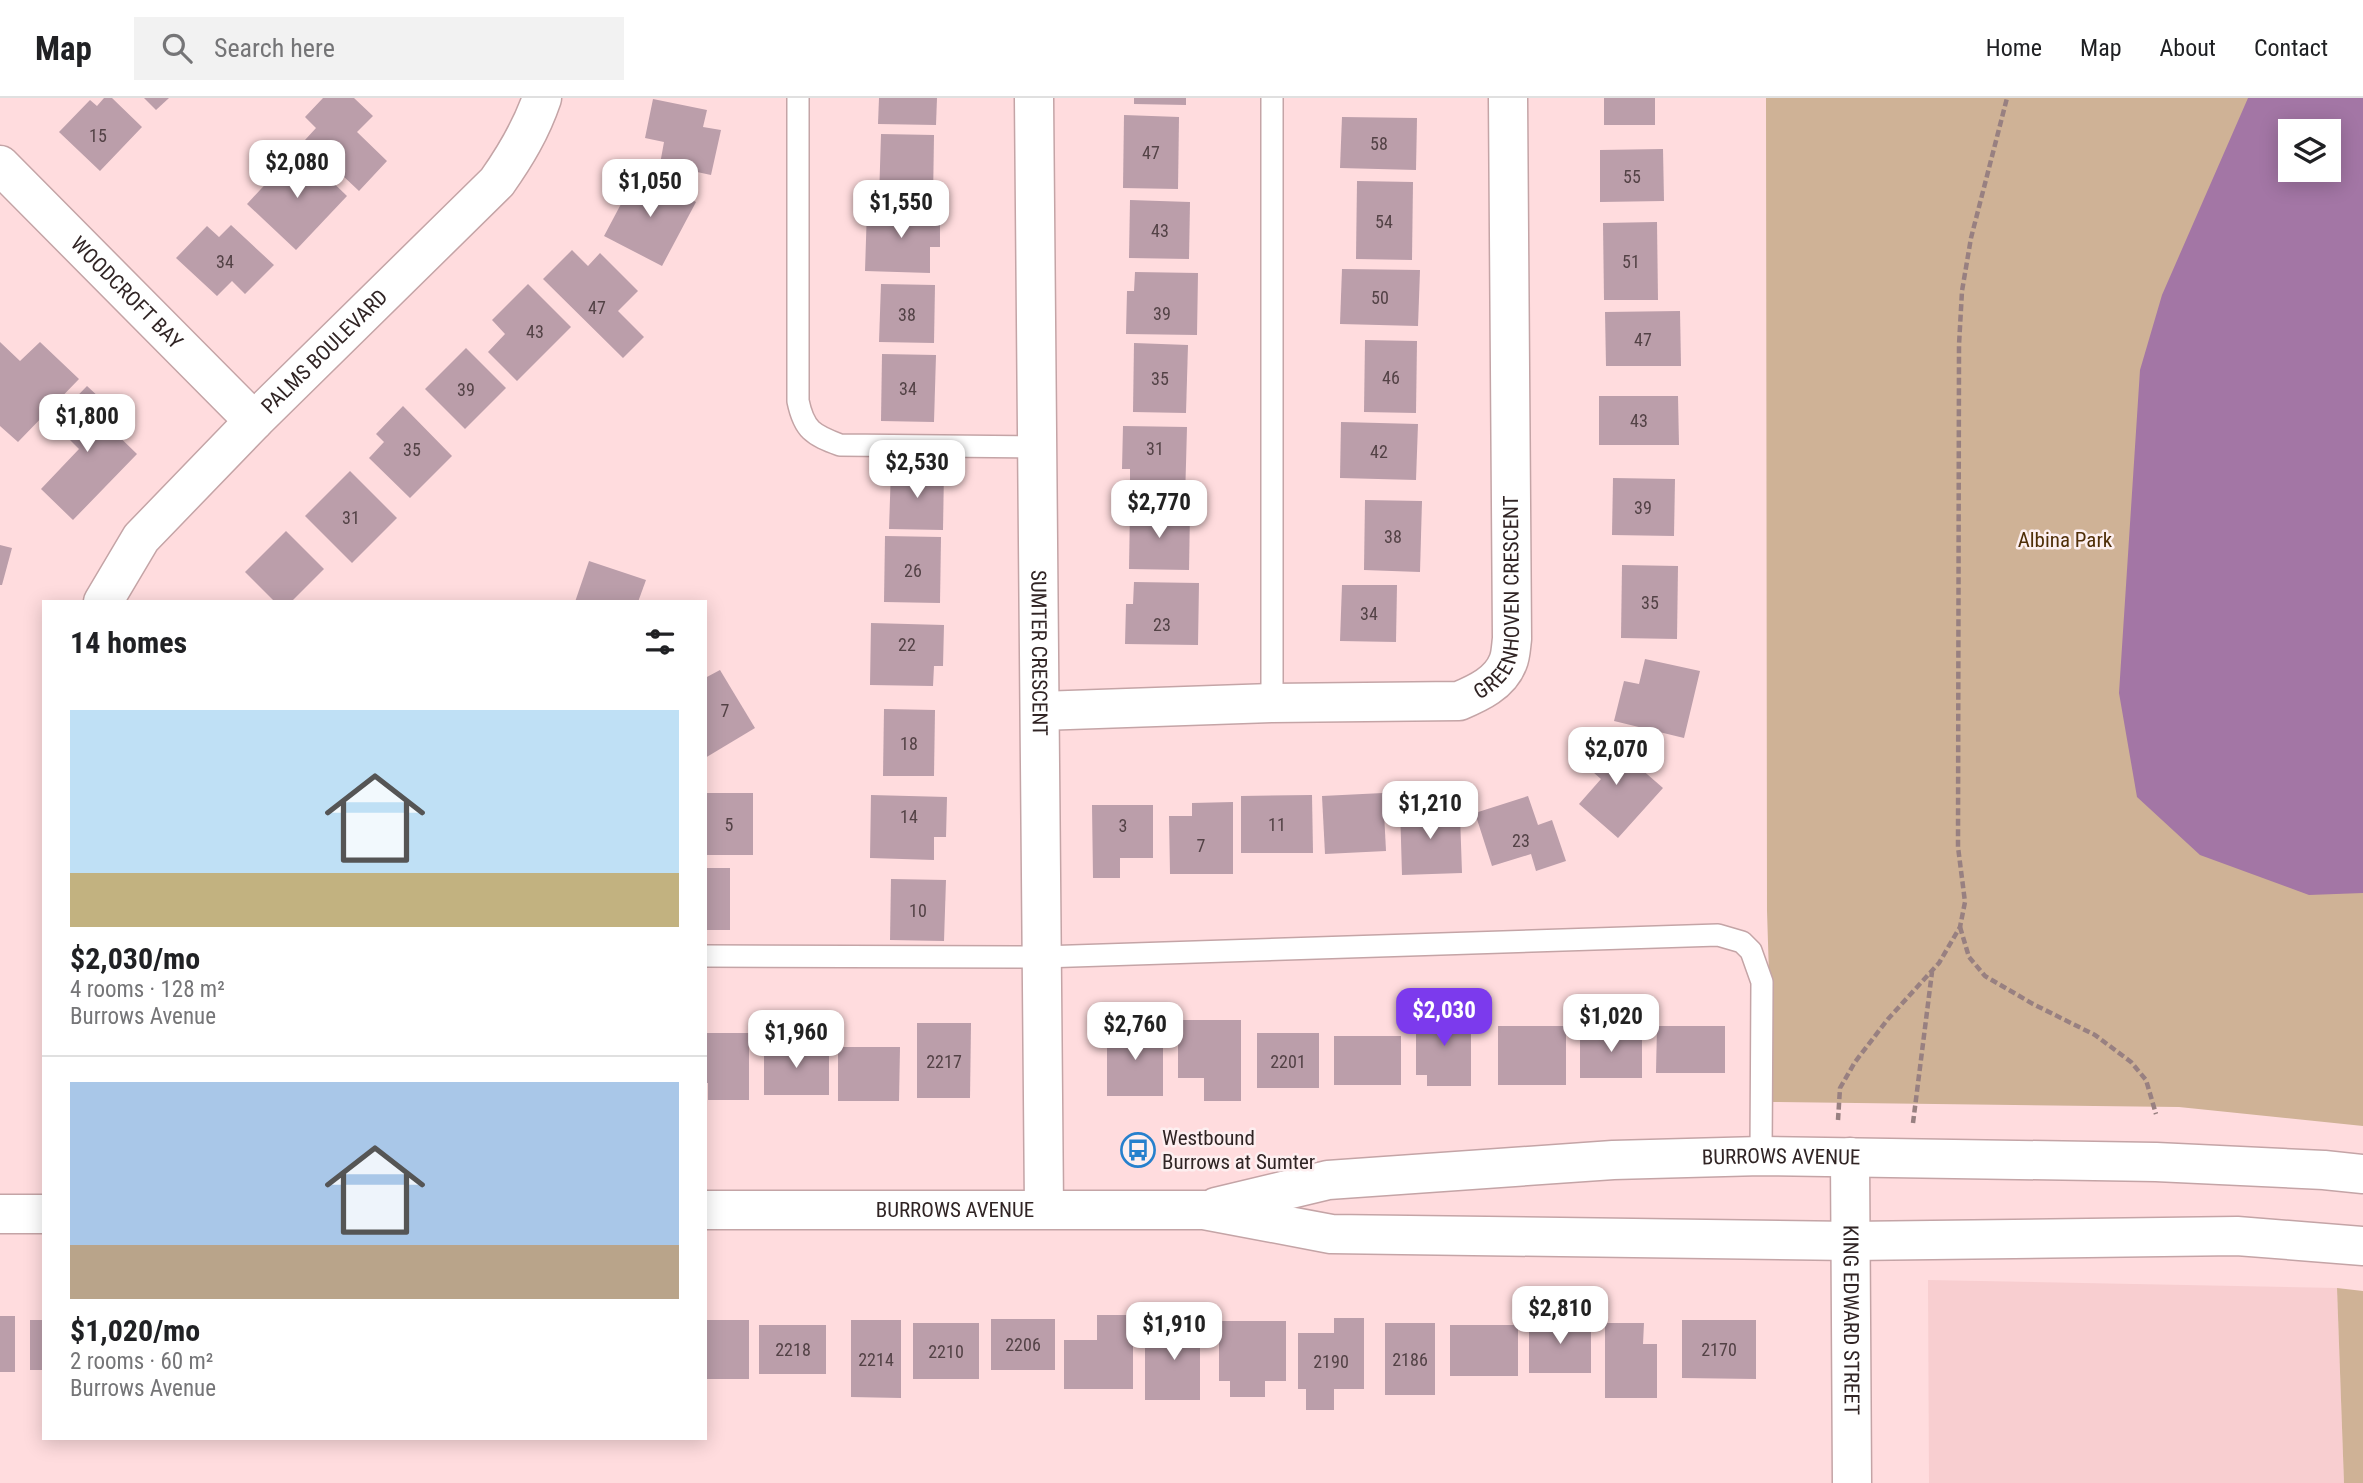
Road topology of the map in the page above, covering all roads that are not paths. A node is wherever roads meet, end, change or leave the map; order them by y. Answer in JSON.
{"nodes":[{"id":1,"x":542,"y":98,"type":"edge"},
{"id":2,"x":798,"y":98,"type":"edge"},
{"id":3,"x":1034,"y":98,"type":"edge"},
{"id":4,"x":1272,"y":98,"type":"edge"},
{"id":5,"x":1508,"y":98,"type":"edge"},
{"id":6,"x":0,"y":165,"type":"edge"},
{"id":7,"x":254,"y":421,"type":"junction"},
{"id":8,"x":1037,"y":447,"type":"junction"},
{"id":9,"x":104,"y":600,"type":"edge"},
{"id":10,"x":1272,"y":704,"type":"junction"},
{"id":11,"x":1040,"y":711,"type":"junction"},
{"id":12,"x":707,"y":956,"type":"edge"},
{"id":13,"x":1042,"y":957,"type":"junction"},
{"id":14,"x":1761,"y":1156,"type":"junction"},
{"id":15,"x":1850,"y":1157,"type":"junction"},
{"id":16,"x":2363,"y":1174,"type":"edge"},
{"id":17,"x":1044,"y":1208,"type":"junction"},
{"id":18,"x":707,"y":1210,"type":"edge"},
{"id":19,"x":1204,"y":1210,"type":"junction"},
{"id":20,"x":0,"y":1214,"type":"edge"},
{"id":21,"x":42,"y":1214,"type":"edge"},
{"id":22,"x":1851,"y":1241,"type":"junction"},
{"id":23,"x":2363,"y":1246,"type":"edge"},
{"id":24,"x":1852,"y":1483,"type":"edge"}],
"edges":[{"from":1,"to":7,"type":"street","name":"PALMS BOULEVARD"},
{"from":2,"to":8,"type":"lane"},
{"from":3,"to":8,"type":"street","name":"SUMTER CRESCENT"},
{"from":4,"to":10,"type":"lane"},
{"from":5,"to":10,"type":"street","name":"GREENHOVEN CRESCENT"},
{"from":6,"to":7,"type":"street","name":"WOODCROFT BAY"},
{"from":7,"to":9,"type":"street","name":"PALMS BOULEVARD"},
{"from":8,"to":11,"type":"street","name":"SUMTER CRESCENT"},
{"from":10,"to":11,"type":"street","name":"GREENHOVEN CRESCENT"},
{"from":11,"to":13,"type":"street","name":"SUMTER CRESCENT"},
{"from":12,"to":13,"type":"lane"},
{"from":13,"to":14,"type":"lane"},
{"from":13,"to":17,"type":"street","name":"SUMTER CRESCENT"},
{"from":14,"to":15,"type":"street","name":"BURROWS AVENUE"},
{"from":14,"to":19,"type":"street","name":"BURROWS AVENUE"},
{"from":15,"to":16,"type":"street","name":"BURROWS AVENUE"},
{"from":15,"to":22,"type":"street","name":"KING EDWARD STREET"},
{"from":17,"to":18,"type":"street","name":"BURROWS AVENUE"},
{"from":17,"to":19,"type":"street","name":"BURROWS AVENUE"},
{"from":19,"to":22,"type":"street","name":"BURROWS AVENUE"},
{"from":20,"to":21,"type":"street"},
{"from":22,"to":23,"type":"street","name":"BURROWS AVENUE"},
{"from":22,"to":24,"type":"street","name":"KING EDWARD STREET"}]}
